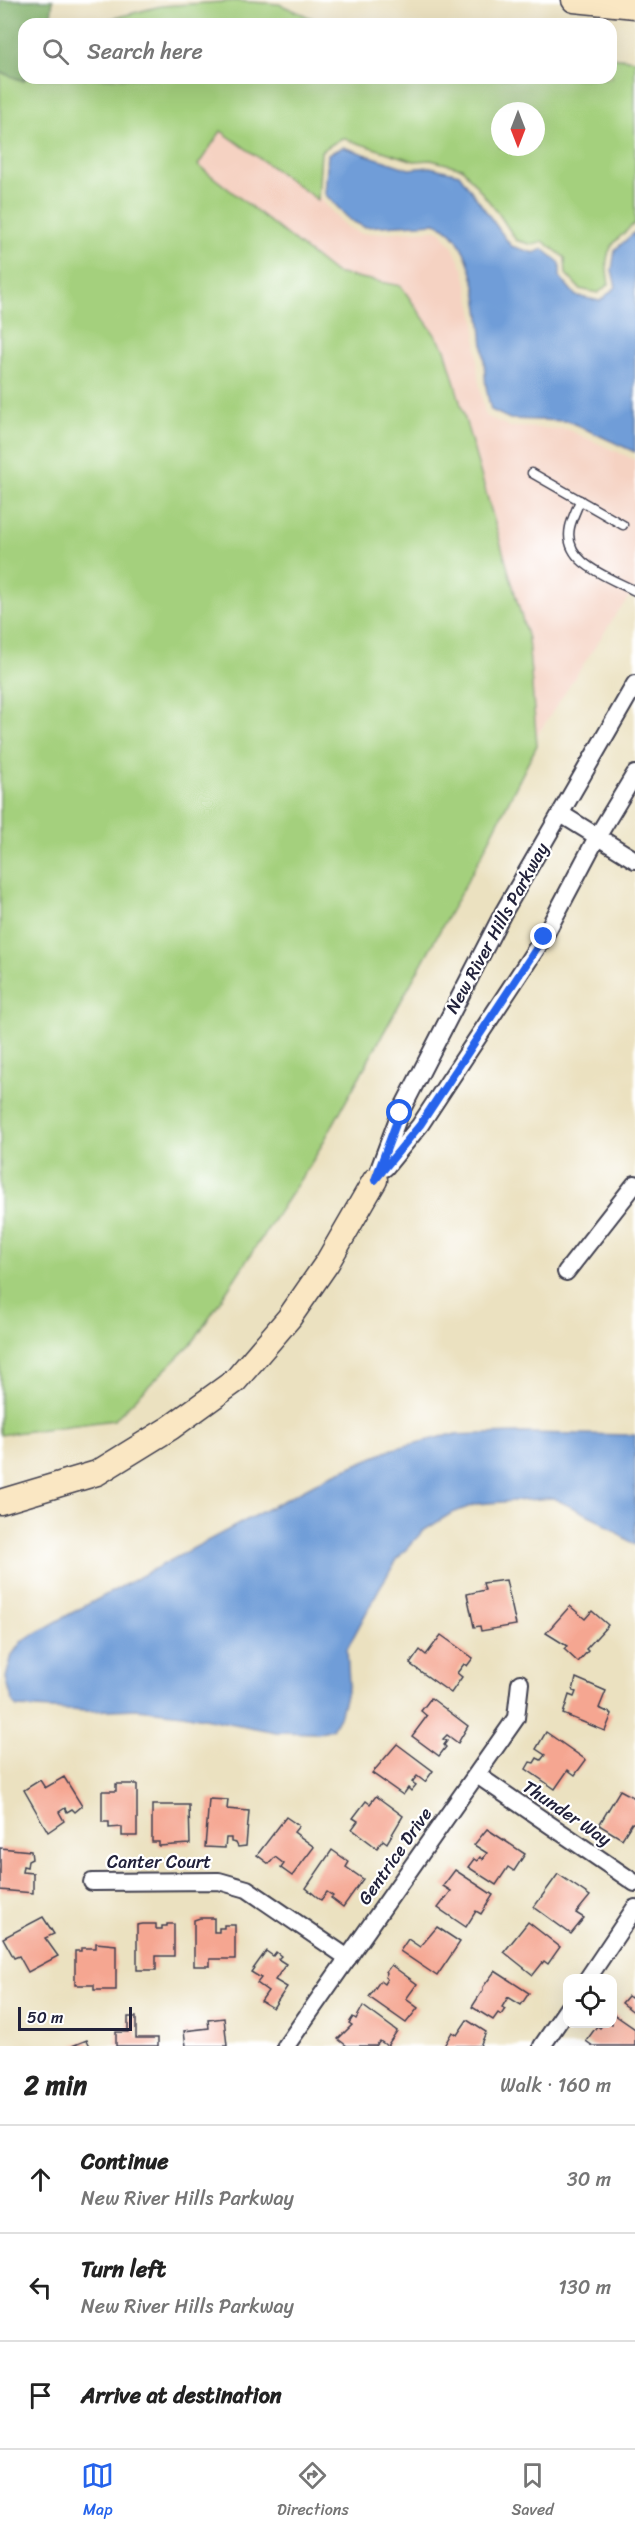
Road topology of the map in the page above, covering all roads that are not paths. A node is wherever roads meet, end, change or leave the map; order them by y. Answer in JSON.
{"nodes":[{"id":1,"x":574,"y":0,"type":"edge"},
{"id":2,"x":635,"y":6,"type":"edge"},
{"id":3,"x":532,"y":474,"type":"dead end"},
{"id":4,"x":580,"y":500,"type":"junction"},
{"id":5,"x":623,"y":525,"type":"dead end"},
{"id":6,"x":635,"y":591,"type":"edge"},
{"id":7,"x":635,"y":684,"type":"edge"},
{"id":8,"x":635,"y":774,"type":"edge"},
{"id":9,"x":561,"y":814,"type":"junction"},
{"id":10,"x":597,"y":837,"type":"junction"},
{"id":11,"x":635,"y":860,"type":"edge"},
{"id":12,"x":375,"y":1180,"type":"junction"},
{"id":13,"x":635,"y":1185,"type":"edge"},
{"id":14,"x":566,"y":1272,"type":"dead end"},
{"id":15,"x":0,"y":1502,"type":"edge"},
{"id":16,"x":520,"y":1683,"type":"dead end"},
{"id":17,"x":477,"y":1775,"type":"junction"},
{"id":18,"x":92,"y":1882,"type":"dead end"},
{"id":19,"x":635,"y":1883,"type":"edge"},
{"id":20,"x":635,"y":1908,"type":"edge"},
{"id":21,"x":348,"y":1958,"type":"junction"},
{"id":22,"x":591,"y":1974,"type":"edge"},
{"id":23,"x":563,"y":2014,"type":"edge"},
{"id":24,"x":286,"y":2046,"type":"edge"},
{"id":25,"x":542,"y":2046,"type":"edge"}],
"edges":[{"from":1,"to":2,"type":"street"},
{"from":3,"to":4,"type":"lane"},
{"from":4,"to":5,"type":"lane"},
{"from":4,"to":6,"type":"lane"},
{"from":7,"to":9,"type":"street","name":"New River Hills Parkway"},
{"from":8,"to":10,"type":"street","name":"New River Hills Parkway"},
{"from":9,"to":10,"type":"street"},
{"from":9,"to":12,"type":"street","name":"New River Hills Parkway"},
{"from":10,"to":11,"type":"street"},
{"from":10,"to":12,"type":"street","name":"New River Hills Parkway"},
{"from":12,"to":15,"type":"street","name":"New River Hills Parkway"},
{"from":13,"to":14,"type":"street"},
{"from":16,"to":17,"type":"street","name":"Gentrice Drive"},
{"from":17,"to":19,"type":"street","name":"Thunder Way"},
{"from":17,"to":21,"type":"street","name":"Gentrice Drive"},
{"from":18,"to":21,"type":"street","name":"Canter Court"},
{"from":20,"to":22,"type":"street"},
{"from":21,"to":24,"type":"street","name":"Gentrice Drive"},
{"from":23,"to":25,"type":"street"}]}
